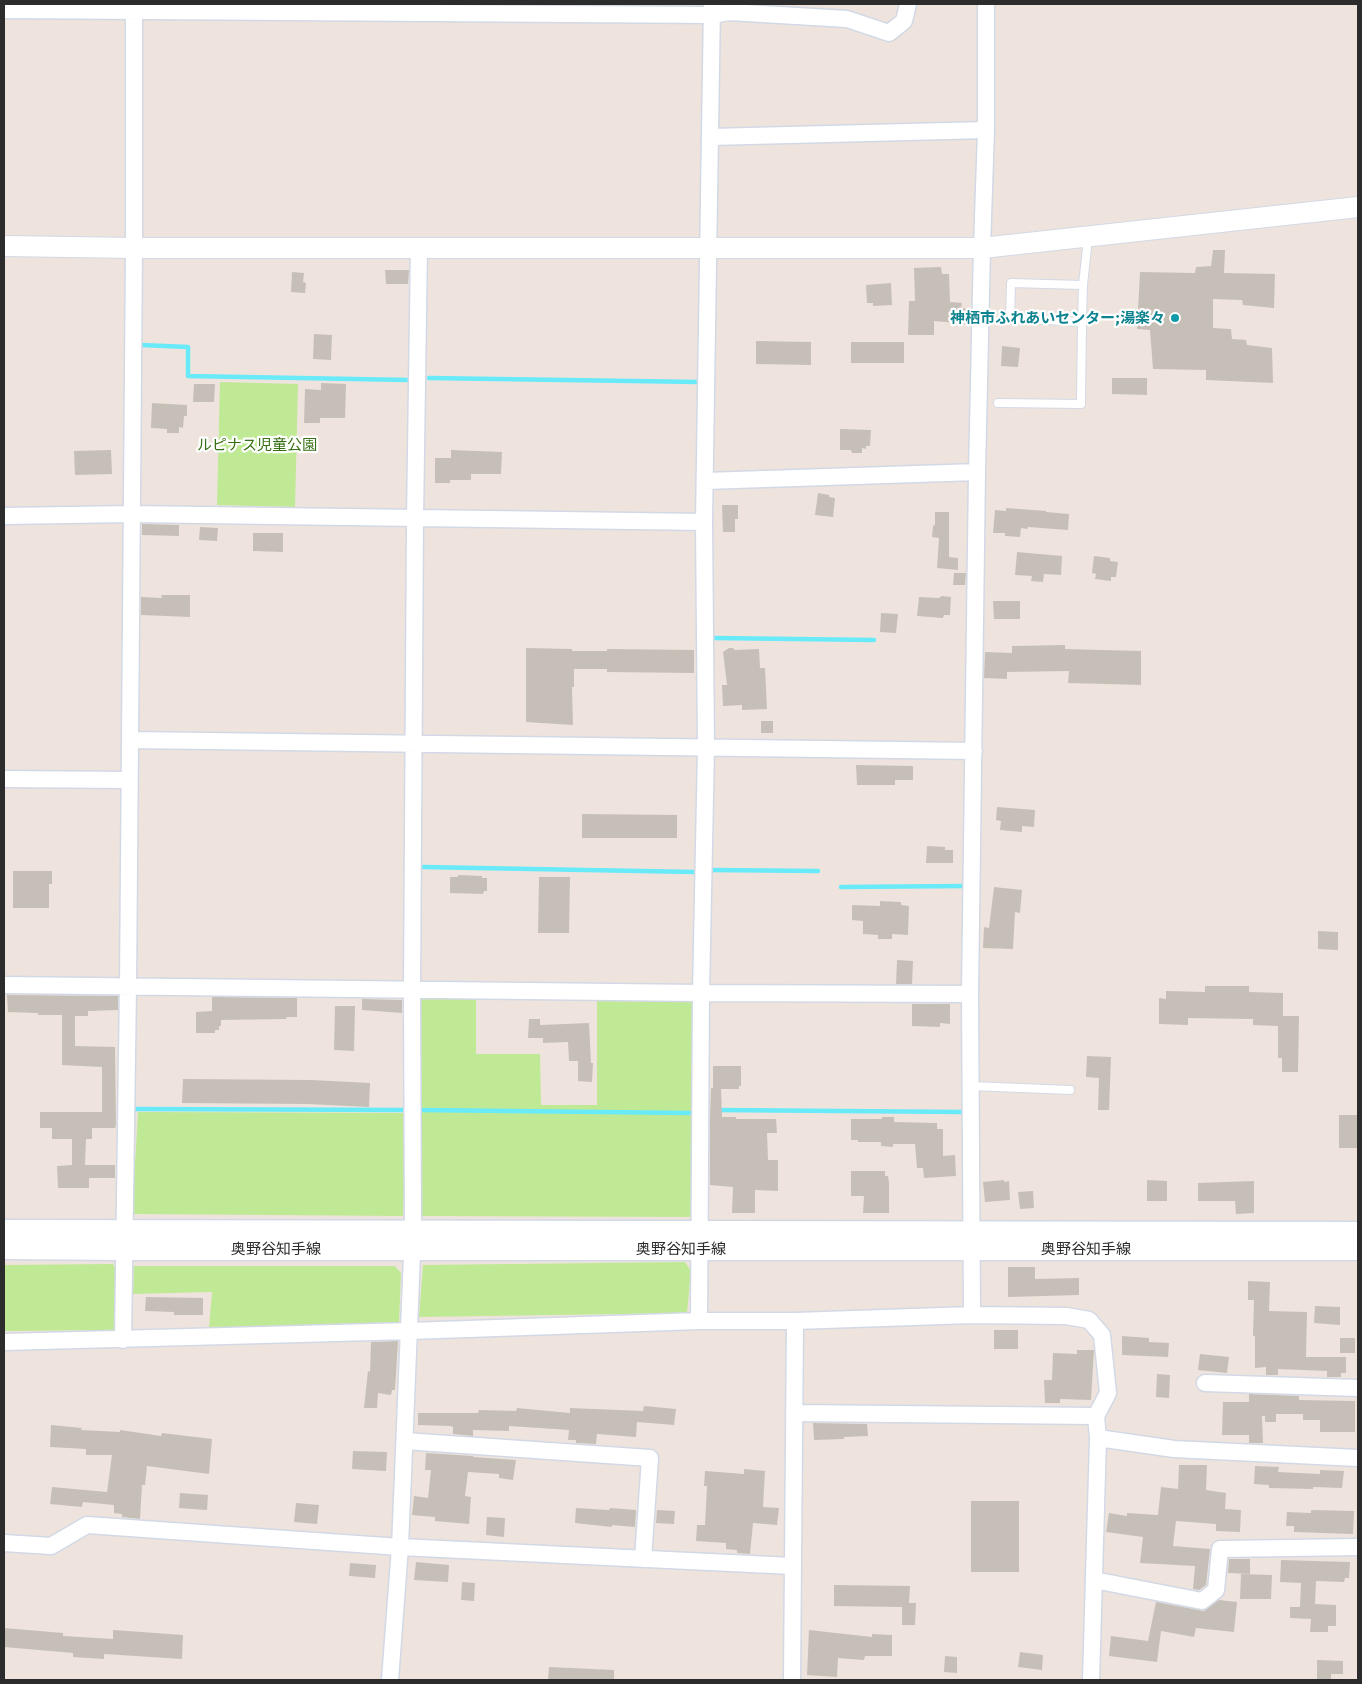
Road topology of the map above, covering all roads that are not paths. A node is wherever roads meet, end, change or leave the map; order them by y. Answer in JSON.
{"nodes":[{"id":1,"x":908,"y":4,"type":"edge"},
{"id":2,"x":986,"y":4,"type":"edge"},
{"id":3,"x":134,"y":7,"type":"edge"},
{"id":4,"x":422,"y":8,"type":"edge"},
{"id":5,"x":712,"y":9,"type":"edge"},
{"id":6,"x":4,"y":10,"type":"edge"},
{"id":7,"x":986,"y":130,"type":"junction"},
{"id":8,"x":710,"y":137,"type":"junction"},
{"id":9,"x":1358,"y":207,"type":"edge"},
{"id":10,"x":1088,"y":236,"type":"junction"},
{"id":11,"x":4,"y":246,"type":"edge"},
{"id":12,"x":419,"y":247,"type":"junction"},
{"id":13,"x":708,"y":247,"type":"junction"},
{"id":14,"x":134,"y":248,"type":"junction"},
{"id":15,"x":982,"y":248,"type":"junction"},
{"id":16,"x":1083,"y":284,"type":"junction"},
{"id":17,"x":1082,"y":322,"type":"junction"},
{"id":18,"x":998,"y":403,"type":"dead end"},
{"id":19,"x":977,"y":472,"type":"junction"},
{"id":20,"x":705,"y":481,"type":"junction"},
{"id":21,"x":131,"y":514,"type":"junction"},
{"id":22,"x":4,"y":516,"type":"edge"},
{"id":23,"x":415,"y":519,"type":"junction"},
{"id":24,"x":704,"y":522,"type":"junction"},
{"id":25,"x":130,"y":740,"type":"junction"},
{"id":26,"x":415,"y":743,"type":"junction"},
{"id":27,"x":706,"y":748,"type":"junction"},
{"id":28,"x":974,"y":751,"type":"junction"},
{"id":29,"x":4,"y":779,"type":"edge"},
{"id":30,"x":129,"y":780,"type":"junction"},
{"id":31,"x":4,"y":985,"type":"edge"},
{"id":32,"x":128,"y":986,"type":"junction"},
{"id":33,"x":412,"y":990,"type":"junction"},
{"id":34,"x":701,"y":993,"type":"junction"},
{"id":35,"x":970,"y":994,"type":"junction"},
{"id":36,"x":971,"y":1086,"type":"junction"},
{"id":37,"x":1070,"y":1090,"type":"dead end"},
{"id":38,"x":4,"y":1231,"type":"edge"},
{"id":39,"x":1358,"y":1233,"type":"edge"},
{"id":40,"x":124,"y":1240,"type":"junction"},
{"id":41,"x":413,"y":1240,"type":"junction"},
{"id":42,"x":699,"y":1241,"type":"junction"},
{"id":43,"x":972,"y":1241,"type":"junction"},
{"id":44,"x":4,"y":1248,"type":"edge"},
{"id":45,"x":1358,"y":1249,"type":"edge"},
{"id":46,"x":972,"y":1316,"type":"junction"},
{"id":47,"x":699,"y":1321,"type":"junction"},
{"id":48,"x":795,"y":1322,"type":"junction"},
{"id":49,"x":410,"y":1332,"type":"junction"},
{"id":50,"x":124,"y":1340,"type":"junction"},
{"id":51,"x":4,"y":1342,"type":"edge"},
{"id":52,"x":1205,"y":1383,"type":"dead end"},
{"id":53,"x":1358,"y":1388,"type":"edge"},
{"id":54,"x":794,"y":1413,"type":"junction"},
{"id":55,"x":1096,"y":1416,"type":"junction"},
{"id":56,"x":1098,"y":1438,"type":"junction"},
{"id":57,"x":405,"y":1441,"type":"junction"},
{"id":58,"x":1358,"y":1458,"type":"edge"},
{"id":59,"x":4,"y":1543,"type":"edge"},
{"id":60,"x":400,"y":1547,"type":"junction"},
{"id":61,"x":1358,"y":1547,"type":"edge"},
{"id":62,"x":644,"y":1559,"type":"junction"},
{"id":63,"x":792,"y":1566,"type":"junction"},
{"id":64,"x":1094,"y":1580,"type":"junction"},
{"id":65,"x":390,"y":1680,"type":"edge"},
{"id":66,"x":792,"y":1680,"type":"edge"},
{"id":67,"x":1091,"y":1680,"type":"edge"}],
"edges":[{"from":1,"to":5,"type":"street"},
{"from":2,"to":7,"type":"street"},
{"from":3,"to":4,"type":"street"},
{"from":3,"to":6,"type":"street"},
{"from":3,"to":14,"type":"street"},
{"from":4,"to":5,"type":"street"},
{"from":5,"to":8,"type":"street"},
{"from":7,"to":8,"type":"street"},
{"from":7,"to":15,"type":"street"},
{"from":8,"to":13,"type":"street"},
{"from":9,"to":10,"type":"street"},
{"from":10,"to":15,"type":"street"},
{"from":10,"to":16,"type":"lane"},
{"from":11,"to":14,"type":"street"},
{"from":12,"to":13,"type":"street"},
{"from":12,"to":14,"type":"street"},
{"from":12,"to":23,"type":"street"},
{"from":13,"to":15,"type":"street"},
{"from":13,"to":20,"type":"street"},
{"from":14,"to":21,"type":"street"},
{"from":15,"to":19,"type":"street"},
{"from":16,"to":17,"type":"lane"},
{"from":16,"to":17,"type":"lane"},
{"from":17,"to":18,"type":"lane"},
{"from":19,"to":20,"type":"street"},
{"from":19,"to":28,"type":"street"},
{"from":20,"to":24,"type":"street"},
{"from":21,"to":22,"type":"street"},
{"from":21,"to":23,"type":"street"},
{"from":21,"to":25,"type":"street"},
{"from":23,"to":24,"type":"street"},
{"from":23,"to":26,"type":"street"},
{"from":24,"to":27,"type":"street"},
{"from":25,"to":26,"type":"street"},
{"from":25,"to":30,"type":"street"},
{"from":26,"to":27,"type":"street"},
{"from":26,"to":33,"type":"street"},
{"from":27,"to":28,"type":"street"},
{"from":27,"to":34,"type":"street"},
{"from":28,"to":35,"type":"street"},
{"from":29,"to":30,"type":"street"},
{"from":30,"to":32,"type":"street"},
{"from":31,"to":32,"type":"street"},
{"from":32,"to":33,"type":"street"},
{"from":32,"to":40,"type":"street"},
{"from":33,"to":34,"type":"street"},
{"from":33,"to":41,"type":"street"},
{"from":34,"to":35,"type":"street"},
{"from":34,"to":42,"type":"street"},
{"from":35,"to":36,"type":"street"},
{"from":36,"to":37,"type":"lane"},
{"from":36,"to":43,"type":"street"},
{"from":38,"to":40,"type":"main road","name":"奥野谷知手線"},
{"from":39,"to":43,"type":"main road","name":"奥野谷知手線"},
{"from":40,"to":41,"type":"main road","name":"奥野谷知手線"},
{"from":40,"to":44,"type":"main road","name":"奥野谷知手線"},
{"from":40,"to":50,"type":"street"},
{"from":41,"to":42,"type":"main road","name":"奥野谷知手線"},
{"from":41,"to":49,"type":"street"},
{"from":42,"to":43,"type":"main road","name":"奥野谷知手線"},
{"from":42,"to":47,"type":"street"},
{"from":43,"to":45,"type":"main road","name":"奥野谷知手線"},
{"from":43,"to":46,"type":"street"},
{"from":46,"to":48,"type":"street"},
{"from":46,"to":55,"type":"street"},
{"from":47,"to":48,"type":"street"},
{"from":47,"to":49,"type":"street"},
{"from":48,"to":54,"type":"street"},
{"from":49,"to":50,"type":"street"},
{"from":49,"to":57,"type":"street"},
{"from":50,"to":51,"type":"street"},
{"from":52,"to":53,"type":"street"},
{"from":54,"to":55,"type":"street"},
{"from":54,"to":63,"type":"street"},
{"from":55,"to":56,"type":"street"},
{"from":56,"to":58,"type":"street"},
{"from":56,"to":64,"type":"street"},
{"from":57,"to":60,"type":"street"},
{"from":57,"to":62,"type":"street"},
{"from":59,"to":60,"type":"street"},
{"from":60,"to":62,"type":"street"},
{"from":60,"to":65,"type":"street"},
{"from":61,"to":64,"type":"street"},
{"from":62,"to":63,"type":"street"},
{"from":63,"to":66,"type":"street"},
{"from":64,"to":67,"type":"street"}]}
